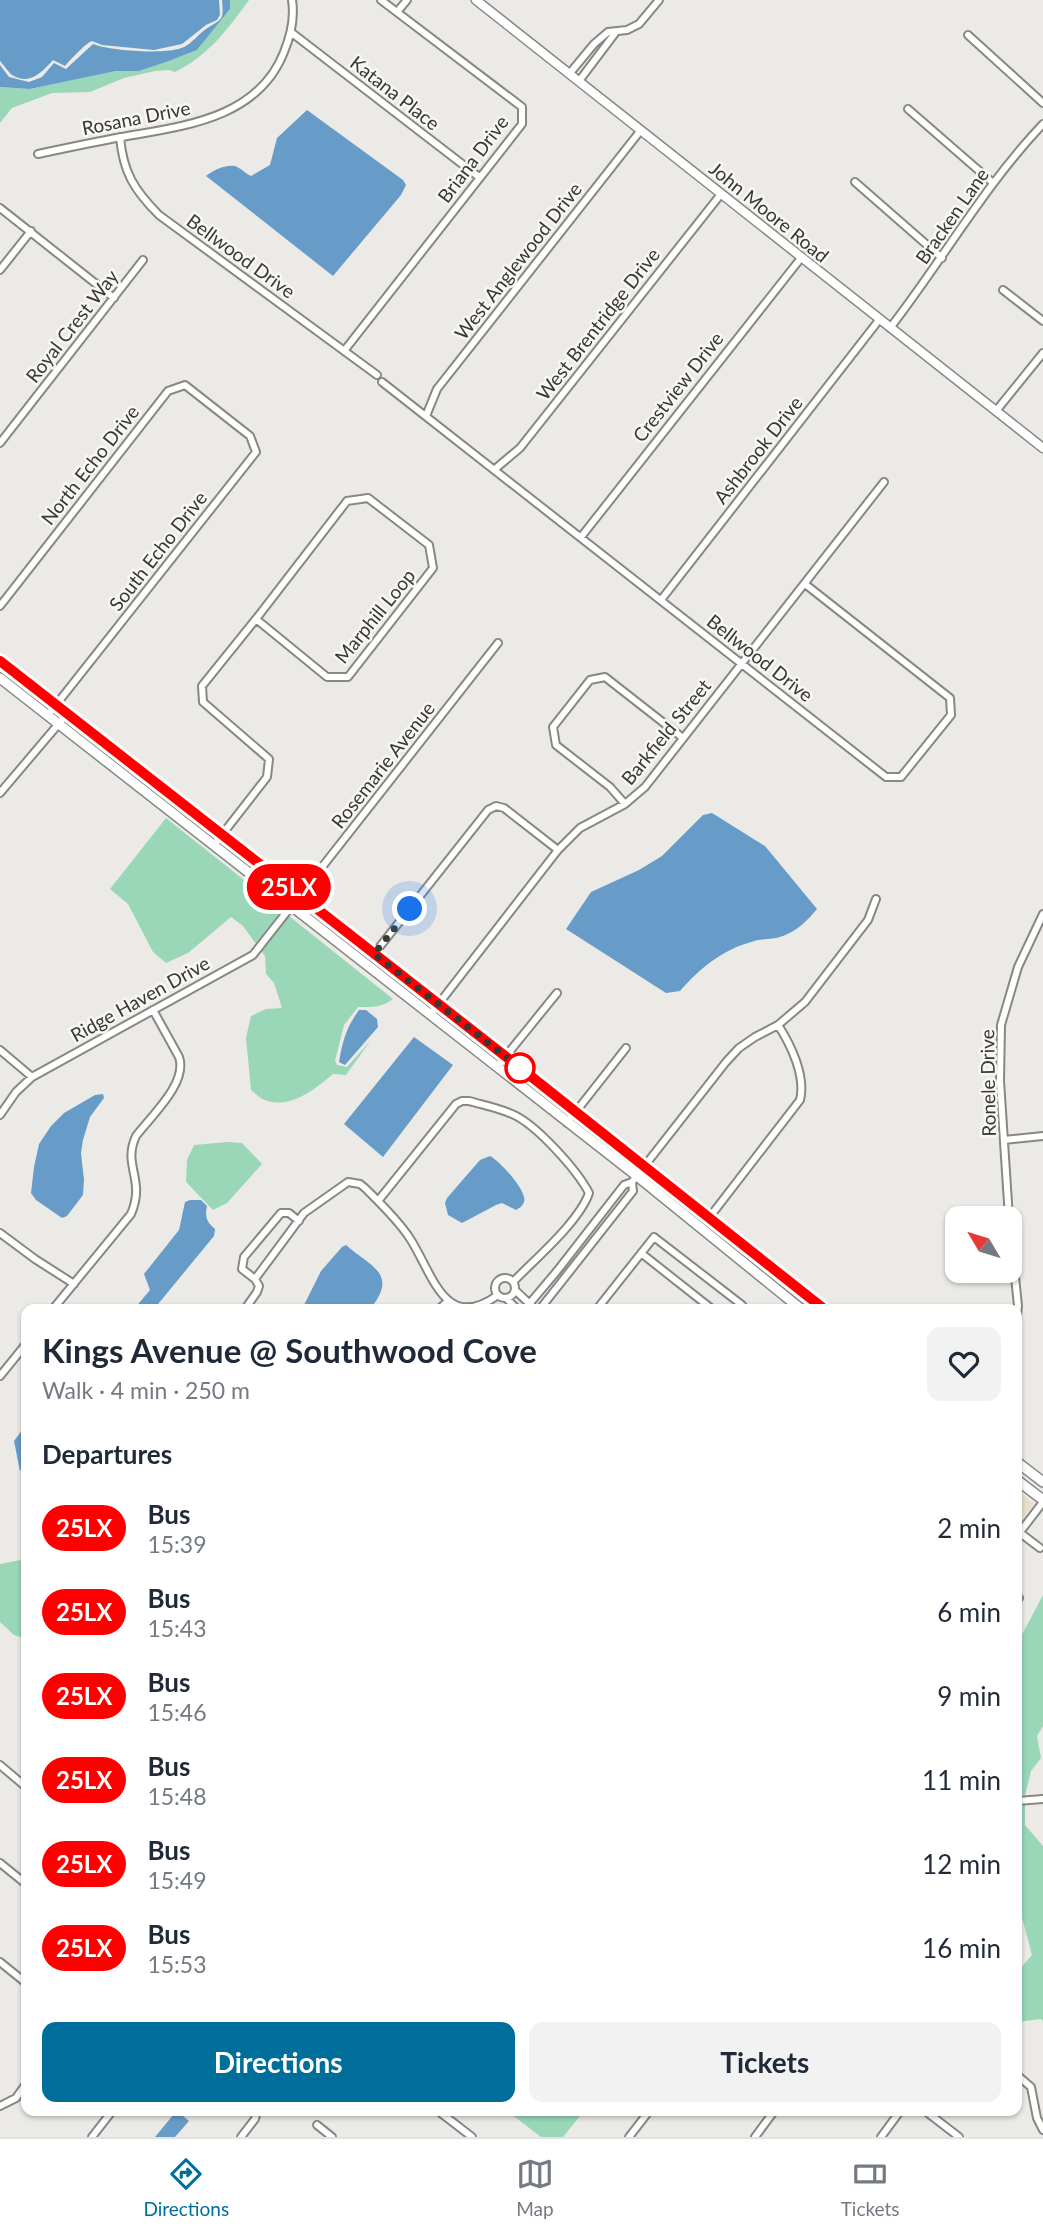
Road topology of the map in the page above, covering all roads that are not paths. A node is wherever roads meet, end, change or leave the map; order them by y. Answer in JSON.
{"nodes":[{"id":1,"x":292,"y":0,"type":"edge"},
{"id":2,"x":381,"y":0,"type":"edge"},
{"id":3,"x":407,"y":0,"type":"edge"},
{"id":4,"x":476,"y":0,"type":"edge"},
{"id":5,"x":659,"y":0,"type":"edge"},
{"id":6,"x":397,"y":12,"type":"junction"},
{"id":7,"x":616,"y":32,"type":"junction"},
{"id":8,"x":292,"y":33,"type":"junction"},
{"id":9,"x":968,"y":35,"type":"dead end"},
{"id":10,"x":570,"y":74,"type":"junction"},
{"id":11,"x":579,"y":80,"type":"junction"},
{"id":12,"x":1043,"y":103,"type":"edge"},
{"id":13,"x":908,"y":109,"type":"dead end"},
{"id":14,"x":1043,"y":124,"type":"edge"},
{"id":15,"x":641,"y":130,"type":"junction"},
{"id":16,"x":120,"y":137,"type":"junction"},
{"id":17,"x":38,"y":154,"type":"dead end"},
{"id":18,"x":479,"y":177,"type":"junction"},
{"id":19,"x":855,"y":182,"type":"dead end"},
{"id":20,"x":992,"y":182,"type":"junction"},
{"id":21,"x":720,"y":194,"type":"junction"},
{"id":22,"x":0,"y":208,"type":"edge"},
{"id":23,"x":31,"y":231,"type":"junction"},
{"id":24,"x":801,"y":258,"type":"junction"},
{"id":25,"x":942,"y":258,"type":"junction"},
{"id":26,"x":143,"y":260,"type":"dead end"},
{"id":27,"x":0,"y":270,"type":"edge"},
{"id":28,"x":1003,"y":290,"type":"dead end"},
{"id":29,"x":114,"y":298,"type":"junction"},
{"id":30,"x":879,"y":320,"type":"junction"},
{"id":31,"x":1043,"y":321,"type":"edge"},
{"id":32,"x":890,"y":328,"type":"junction"},
{"id":33,"x":344,"y":351,"type":"junction"},
{"id":34,"x":1043,"y":354,"type":"edge"},
{"id":35,"x":377,"y":375,"type":"dead end"},
{"id":36,"x":382,"y":382,"type":"dead end"},
{"id":37,"x":218,"y":410,"type":"joint"},
{"id":38,"x":996,"y":411,"type":"junction"},
{"id":39,"x":426,"y":416,"type":"junction"},
{"id":40,"x":0,"y":443,"type":"edge"},
{"id":41,"x":1043,"y":448,"type":"edge"},
{"id":42,"x":495,"y":469,"type":"junction"},
{"id":43,"x":884,"y":482,"type":"dead end"},
{"id":44,"x":580,"y":537,"type":"junction"},
{"id":45,"x":804,"y":584,"type":"junction"},
{"id":46,"x":661,"y":600,"type":"junction"},
{"id":47,"x":0,"y":606,"type":"edge"},
{"id":48,"x":256,"y":619,"type":"junction"},
{"id":49,"x":498,"y":643,"type":"dead end"},
{"id":50,"x":0,"y":661,"type":"edge"},
{"id":51,"x":741,"y":663,"type":"junction"},
{"id":52,"x":0,"y":678,"type":"edge"},
{"id":53,"x":56,"y":705,"type":"junction"},
{"id":54,"x":67,"y":714,"type":"junction"},
{"id":55,"x":48,"y":715,"type":"junction"},
{"id":56,"x":59,"y":724,"type":"junction"},
{"id":57,"x":683,"y":738,"type":"junction"},
{"id":58,"x":140,"y":771,"type":"junction"},
{"id":59,"x":132,"y":780,"type":"junction"},
{"id":60,"x":0,"y":793,"type":"edge"},
{"id":61,"x":625,"y":804,"type":"junction"},
{"id":62,"x":222,"y":835,"type":"junction"},
{"id":63,"x":214,"y":845,"type":"junction"},
{"id":64,"x":558,"y":849,"type":"junction"},
{"id":65,"x":300,"y":896,"type":"junction"},
{"id":66,"x":876,"y":900,"type":"dead end"},
{"id":67,"x":292,"y":906,"type":"junction"},
{"id":68,"x":1043,"y":914,"type":"edge"},
{"id":69,"x":374,"y":954,"type":"junction"},
{"id":70,"x":557,"y":993,"type":"dead end"},
{"id":71,"x":438,"y":1004,"type":"junction"},
{"id":72,"x":153,"y":1010,"type":"junction"},
{"id":73,"x":430,"y":1015,"type":"junction"},
{"id":74,"x":778,"y":1025,"type":"junction"},
{"id":75,"x":626,"y":1048,"type":"dead end"},
{"id":76,"x":0,"y":1050,"type":"edge"},
{"id":77,"x":505,"y":1056,"type":"junction"},
{"id":78,"x":497,"y":1067,"type":"junction"},
{"id":79,"x":32,"y":1077,"type":"junction"},
{"id":80,"x":576,"y":1112,"type":"junction"},
{"id":81,"x":0,"y":1115,"type":"edge"},
{"id":82,"x":567,"y":1123,"type":"junction"},
{"id":83,"x":1043,"y":1136,"type":"edge"},
{"id":84,"x":1004,"y":1140,"type":"junction"},
{"id":85,"x":645,"y":1166,"type":"junction"},
{"id":86,"x":635,"y":1179,"type":"junction"},
{"id":87,"x":378,"y":1201,"type":"junction"},
{"id":88,"x":1008,"y":1206,"type":"edge"},
{"id":89,"x":709,"y":1218,"type":"junction"},
{"id":90,"x":299,"y":1221,"type":"junction"},
{"id":91,"x":0,"y":1233,"type":"edge"},
{"id":92,"x":641,"y":1253,"type":"junction"},
{"id":93,"x":255,"y":1279,"type":"junction"},
{"id":94,"x":1016,"y":1283,"type":"edge"},
{"id":95,"x":74,"y":1284,"type":"junction"},
{"id":96,"x":514,"y":1286,"type":"junction"},
{"id":97,"x":498,"y":1295,"type":"junction"},
{"id":98,"x":506,"y":1298,"type":"junction"},
{"id":99,"x":448,"y":1301,"type":"junction"},
{"id":100,"x":57,"y":1304,"type":"edge"},
{"id":101,"x":249,"y":1304,"type":"edge"},
{"id":102,"x":445,"y":1304,"type":"edge"},
{"id":103,"x":455,"y":1304,"type":"edge"},
{"id":104,"x":485,"y":1304,"type":"edge"},
{"id":105,"x":512,"y":1304,"type":"edge"},
{"id":106,"x":529,"y":1304,"type":"edge"},
{"id":107,"x":535,"y":1304,"type":"edge"},
{"id":108,"x":535,"y":1304,"type":"edge"},
{"id":109,"x":601,"y":1304,"type":"edge"},
{"id":110,"x":706,"y":1304,"type":"edge"},
{"id":111,"x":742,"y":1304,"type":"edge"},
{"id":112,"x":795,"y":1304,"type":"edge"},
{"id":113,"x":818,"y":1304,"type":"edge"},
{"id":114,"x":1018,"y":1304,"type":"edge"},
{"id":115,"x":21,"y":1350,"type":"edge"},
{"id":116,"x":0,"y":1377,"type":"edge"},
{"id":117,"x":1022,"y":1466,"type":"edge"},
{"id":118,"x":1043,"y":1482,"type":"edge"},
{"id":119,"x":1022,"y":1484,"type":"edge"},
{"id":120,"x":1043,"y":1501,"type":"edge"},
{"id":121,"x":1022,"y":1529,"type":"edge"},
{"id":122,"x":1022,"y":1537,"type":"edge"},
{"id":123,"x":1040,"y":1548,"type":"dead end"},
{"id":124,"x":0,"y":1765,"type":"edge"},
{"id":125,"x":21,"y":1783,"type":"edge"},
{"id":126,"x":1043,"y":1800,"type":"edge"},
{"id":127,"x":1022,"y":1801,"type":"edge"},
{"id":128,"x":0,"y":1863,"type":"edge"},
{"id":129,"x":21,"y":1880,"type":"edge"},
{"id":130,"x":0,"y":1962,"type":"edge"},
{"id":131,"x":21,"y":1979,"type":"edge"},
{"id":132,"x":1022,"y":2079,"type":"edge"},
{"id":133,"x":21,"y":2091,"type":"edge"},
{"id":134,"x":0,"y":2106,"type":"edge"},
{"id":135,"x":108,"y":2116,"type":"edge"},
{"id":136,"x":256,"y":2116,"type":"edge"},
{"id":137,"x":445,"y":2116,"type":"edge"},
{"id":138,"x":645,"y":2116,"type":"edge"},
{"id":139,"x":770,"y":2116,"type":"edge"},
{"id":140,"x":897,"y":2116,"type":"edge"},
{"id":141,"x":933,"y":2116,"type":"edge"},
{"id":142,"x":317,"y":2125,"type":"dead end"},
{"id":143,"x":1043,"y":2130,"type":"edge"},
{"id":144,"x":92,"y":2137,"type":"edge"},
{"id":145,"x":241,"y":2137,"type":"edge"},
{"id":146,"x":332,"y":2137,"type":"edge"},
{"id":147,"x":471,"y":2137,"type":"edge"},
{"id":148,"x":629,"y":2137,"type":"edge"},
{"id":149,"x":754,"y":2137,"type":"edge"},
{"id":150,"x":881,"y":2137,"type":"edge"},
{"id":151,"x":959,"y":2137,"type":"edge"}],
"edges":[{"from":1,"to":8,"type":"street","name":"Rosana Drive"},
{"from":2,"to":6,"type":"street","name":"Briana Drive"},
{"from":3,"to":6,"type":"street"},
{"from":4,"to":10,"type":"street","name":"John Moore Road"},
{"from":5,"to":7,"type":"street"},
{"from":6,"to":18,"type":"street","name":"Briana Drive"},
{"from":7,"to":10,"type":"street"},
{"from":7,"to":11,"type":"street"},
{"from":8,"to":16,"type":"street","name":"Rosana Drive"},
{"from":8,"to":18,"type":"street","name":"Katana Place"},
{"from":9,"to":12,"type":"street"},
{"from":10,"to":11,"type":"street","name":"John Moore Road"},
{"from":11,"to":15,"type":"street","name":"John Moore Road"},
{"from":13,"to":20,"type":"street"},
{"from":14,"to":20,"type":"street","name":"Bracken Lane"},
{"from":15,"to":21,"type":"street","name":"John Moore Road"},
{"from":15,"to":39,"type":"street","name":"West Anglewood Drive"},
{"from":16,"to":17,"type":"street","name":"Rosana Drive"},
{"from":16,"to":33,"type":"street","name":"Bellwood Drive"},
{"from":18,"to":33,"type":"street","name":"Briana Drive"},
{"from":19,"to":25,"type":"street"},
{"from":20,"to":25,"type":"street","name":"Bracken Lane"},
{"from":21,"to":24,"type":"street","name":"John Moore Road"},
{"from":21,"to":42,"type":"street","name":"West Brentridge Drive"},
{"from":22,"to":23,"type":"street"},
{"from":23,"to":27,"type":"street"},
{"from":23,"to":29,"type":"street"},
{"from":24,"to":30,"type":"street","name":"John Moore Road"},
{"from":24,"to":44,"type":"street","name":"Crestview Drive"},
{"from":25,"to":32,"type":"street","name":"Bracken Lane"},
{"from":26,"to":29,"type":"street","name":"Royal Crest Way"},
{"from":28,"to":31,"type":"street"},
{"from":29,"to":40,"type":"street","name":"Royal Crest Way"},
{"from":30,"to":32,"type":"street","name":"John Moore Road"},
{"from":30,"to":46,"type":"street","name":"Ashbrook Drive"},
{"from":32,"to":38,"type":"street","name":"John Moore Road"},
{"from":33,"to":35,"type":"street","name":"Bellwood Drive"},
{"from":34,"to":38,"type":"street"},
{"from":36,"to":39,"type":"street","name":"Bellwood Drive"},
{"from":37,"to":47,"type":"street","name":"North Echo Drive"},
{"from":37,"to":53,"type":"street","name":"South Echo Drive"},
{"from":38,"to":41,"type":"street","name":"John Moore Road"},
{"from":39,"to":42,"type":"street","name":"Bellwood Drive"},
{"from":42,"to":44,"type":"street","name":"Bellwood Drive"},
{"from":43,"to":45,"type":"street","name":"Barkfield Street"},
{"from":44,"to":46,"type":"street","name":"Bellwood Drive"},
{"from":45,"to":51,"type":"street","name":"Barkfield Street"},
{"from":45,"to":51,"type":"street","name":"Bellwood Drive"},
{"from":46,"to":51,"type":"street","name":"Bellwood Drive"},
{"from":48,"to":48,"type":"street","name":"Marphill Loop"},
{"from":48,"to":62,"type":"street","name":"Marphill Loop"},
{"from":49,"to":65,"type":"street","name":"Rosemarie Avenue"},
{"from":50,"to":53,"type":"main road"},
{"from":51,"to":57,"type":"street","name":"Barkfield Street"},
{"from":52,"to":55,"type":"main road"},
{"from":53,"to":54,"type":"main road"},
{"from":53,"to":55,"type":"street","name":"South Echo Drive"},
{"from":54,"to":56,"type":"street"},
{"from":54,"to":58,"type":"main road"},
{"from":55,"to":56,"type":"main road"},
{"from":56,"to":59,"type":"main road"},
{"from":56,"to":60,"type":"street"},
{"from":57,"to":61,"type":"street","name":"Barkfield Street"},
{"from":57,"to":61,"type":"street"},
{"from":58,"to":59,"type":"main road"},
{"from":58,"to":62,"type":"main road"},
{"from":59,"to":63,"type":"main road"},
{"from":61,"to":64,"type":"street","name":"Barkfield Street"},
{"from":62,"to":63,"type":"street","name":"Marphill Loop"},
{"from":62,"to":65,"type":"main road"},
{"from":63,"to":67,"type":"main road"},
{"from":64,"to":69,"type":"street"},
{"from":64,"to":71,"type":"street","name":"Barkfield Street"},
{"from":65,"to":67,"type":"street","name":"Rosemarie Avenue"},
{"from":65,"to":69,"type":"main road"},
{"from":66,"to":74,"type":"street"},
{"from":67,"to":72,"type":"street","name":"Ridge Haven Drive"},
{"from":67,"to":73,"type":"main road"},
{"from":68,"to":84,"type":"street","name":"Ronele Drive"},
{"from":69,"to":71,"type":"main road"},
{"from":70,"to":77,"type":"street"},
{"from":71,"to":73,"type":"street","name":"Barkfield Street"},
{"from":71,"to":77,"type":"main road"},
{"from":72,"to":79,"type":"street","name":"Ridge Haven Drive"},
{"from":72,"to":95,"type":"street"},
{"from":73,"to":78,"type":"main road"},
{"from":74,"to":85,"type":"street"},
{"from":74,"to":89,"type":"street"},
{"from":75,"to":80,"type":"street"},
{"from":76,"to":79,"type":"street"},
{"from":77,"to":78,"type":"street"},
{"from":77,"to":80,"type":"main road"},
{"from":78,"to":82,"type":"main road"},
{"from":79,"to":81,"type":"street","name":"Ridge Haven Drive"},
{"from":80,"to":82,"type":"street"},
{"from":80,"to":85,"type":"main road"},
{"from":82,"to":86,"type":"main road"},
{"from":83,"to":84,"type":"street"},
{"from":84,"to":88,"type":"street","name":"Ronele Drive"},
{"from":85,"to":86,"type":"street"},
{"from":85,"to":89,"type":"main road"},
{"from":86,"to":107,"type":"street"},
{"from":86,"to":108,"type":"street"},
{"from":86,"to":112,"type":"main road"},
{"from":87,"to":90,"type":"street"},
{"from":87,"to":96,"type":"street"},
{"from":87,"to":99,"type":"street"},
{"from":89,"to":113,"type":"main road"},
{"from":90,"to":93,"type":"street"},
{"from":90,"to":93,"type":"street"},
{"from":91,"to":95,"type":"street"},
{"from":92,"to":109,"type":"street"},
{"from":92,"to":110,"type":"street"},
{"from":92,"to":111,"type":"street"},
{"from":93,"to":101,"type":"street"},
{"from":94,"to":114,"type":"street"},
{"from":95,"to":100,"type":"street"},
{"from":96,"to":97,"type":"street"},
{"from":96,"to":98,"type":"street"},
{"from":96,"to":106,"type":"street"},
{"from":97,"to":98,"type":"street"},
{"from":97,"to":104,"type":"street"},
{"from":98,"to":105,"type":"street"},
{"from":99,"to":102,"type":"street"},
{"from":99,"to":103,"type":"street"},
{"from":115,"to":116,"type":"street"},
{"from":117,"to":118,"type":"main road"},
{"from":119,"to":120,"type":"main road"},
{"from":120,"to":121,"type":"street"},
{"from":122,"to":123,"type":"street"},
{"from":124,"to":125,"type":"street"},
{"from":126,"to":127,"type":"street"},
{"from":128,"to":129,"type":"street"},
{"from":130,"to":131,"type":"street"},
{"from":132,"to":143,"type":"street"},
{"from":133,"to":134,"type":"street"},
{"from":135,"to":144,"type":"street"},
{"from":136,"to":145,"type":"street"},
{"from":137,"to":147,"type":"street"},
{"from":138,"to":148,"type":"street"},
{"from":139,"to":149,"type":"street"},
{"from":140,"to":150,"type":"street"},
{"from":141,"to":151,"type":"street"},
{"from":142,"to":146,"type":"street"}]}
